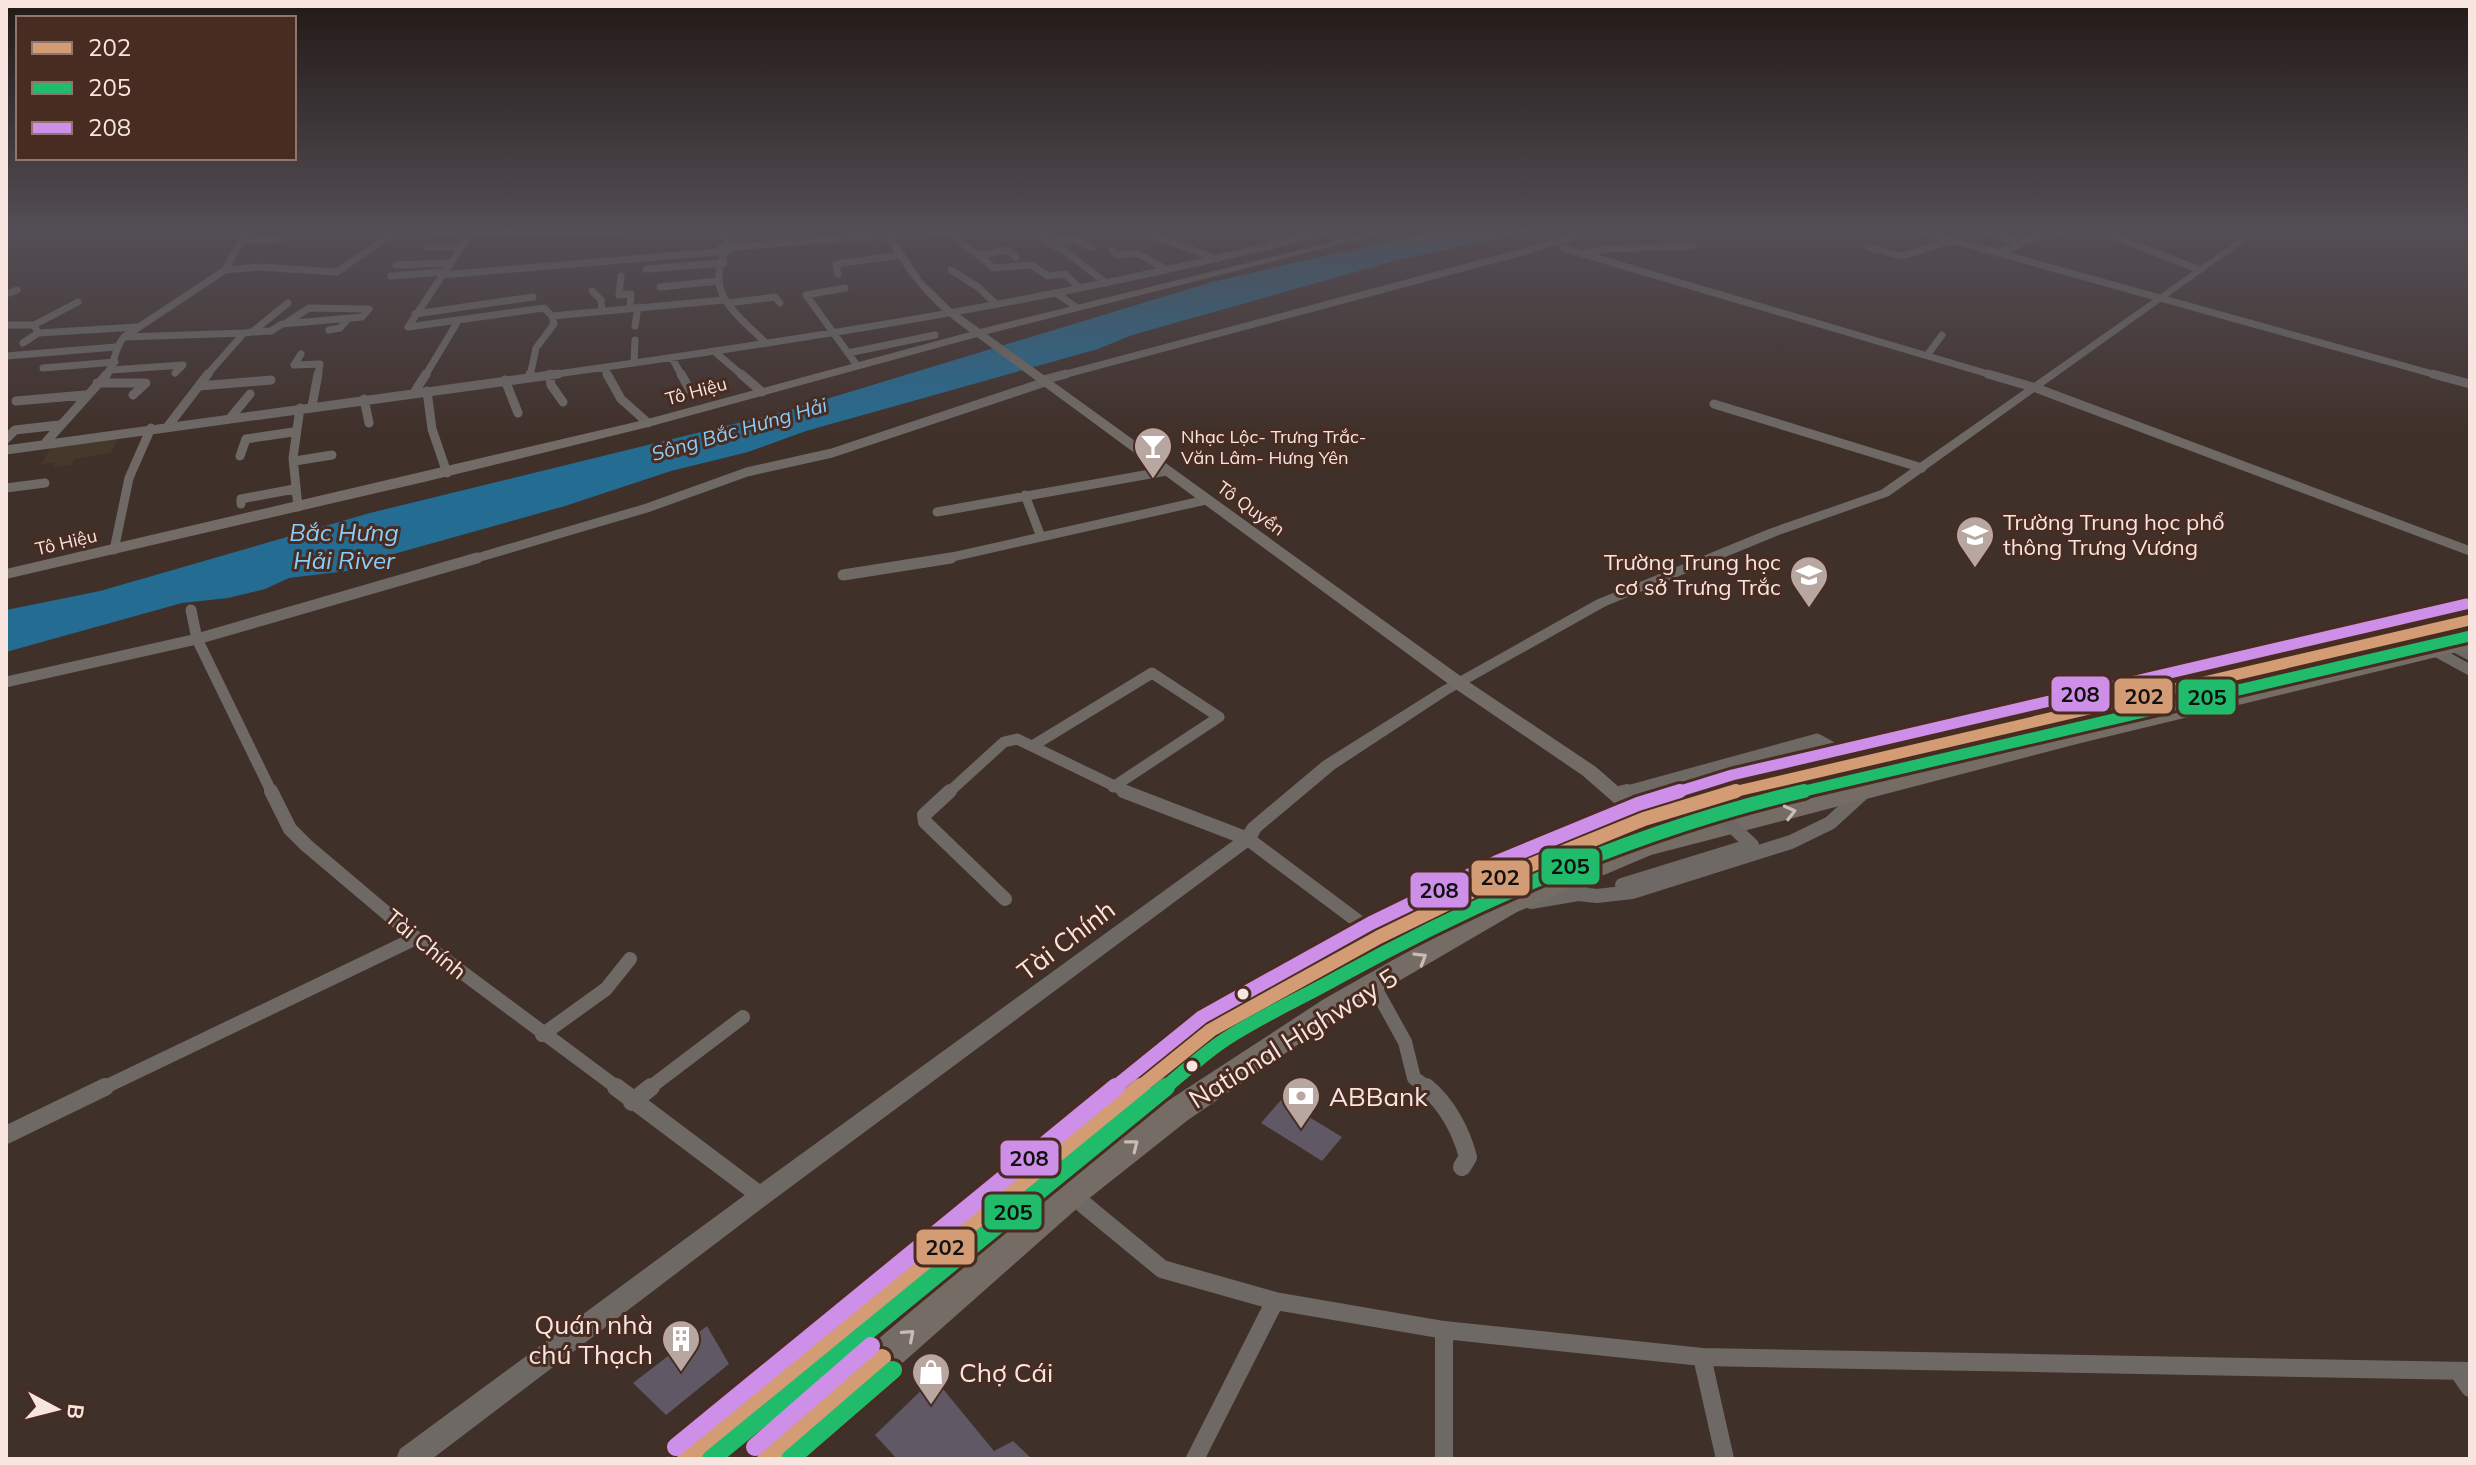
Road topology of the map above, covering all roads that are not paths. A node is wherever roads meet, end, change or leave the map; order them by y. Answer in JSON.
{"nodes":[{"id":1,"x":182,"y":298,"type":"edge"},
{"id":2,"x":425,"y":298,"type":"edge"},
{"id":3,"x":524,"y":298,"type":"edge"},
{"id":4,"x":533,"y":298,"type":"edge"},
{"id":5,"x":599,"y":298,"type":"edge"},
{"id":6,"x":632,"y":298,"type":"edge"},
{"id":7,"x":725,"y":298,"type":"edge"},
{"id":8,"x":762,"y":298,"type":"edge"},
{"id":9,"x":779,"y":298,"type":"edge"},
{"id":10,"x":809,"y":298,"type":"edge"},
{"id":11,"x":935,"y":298,"type":"edge"},
{"id":12,"x":990,"y":298,"type":"edge"},
{"id":13,"x":1023,"y":298,"type":"edge"},
{"id":14,"x":1064,"y":298,"type":"edge"},
{"id":15,"x":1111,"y":298,"type":"edge"},
{"id":16,"x":1345,"y":298,"type":"edge"},
{"id":17,"x":1736,"y":298,"type":"edge"},
{"id":18,"x":2159,"y":298,"type":"edge"},
{"id":19,"x":2160,"y":298,"type":"edge"},
{"id":20,"x":78,"y":302,"type":"dead end"},
{"id":21,"x":726,"y":302,"type":"junction"},
{"id":22,"x":288,"y":303,"type":"dead end"},
{"id":23,"x":780,"y":303,"type":"dead end"},
{"id":24,"x":995,"y":303,"type":"junction"},
{"id":25,"x":634,"y":307,"type":"junction"},
{"id":26,"x":1076,"y":307,"type":"junction"},
{"id":27,"x":533,"y":308,"type":"junction"},
{"id":28,"x":602,"y":311,"type":"junction"},
{"id":29,"x":948,"y":311,"type":"junction"},
{"id":30,"x":415,"y":314,"type":"junction"},
{"id":31,"x":917,"y":315,"type":"junction"},
{"id":32,"x":552,"y":316,"type":"junction"},
{"id":33,"x":348,"y":319,"type":"junction"},
{"id":34,"x":458,"y":321,"type":"junction"},
{"id":35,"x":286,"y":323,"type":"junction"},
{"id":36,"x":6,"y":325,"type":"edge"},
{"id":37,"x":635,"y":326,"type":"dead end"},
{"id":38,"x":138,"y":327,"type":"junction"},
{"id":39,"x":36,"y":329,"type":"junction"},
{"id":40,"x":329,"y":330,"type":"dead end"},
{"id":41,"x":833,"y":330,"type":"junction"},
{"id":42,"x":248,"y":332,"type":"junction"},
{"id":43,"x":984,"y":335,"type":"junction"},
{"id":44,"x":1942,"y":335,"type":"dead end"},
{"id":45,"x":124,"y":337,"type":"junction"},
{"id":46,"x":938,"y":339,"type":"junction"},
{"id":47,"x":635,"y":340,"type":"dead end"},
{"id":48,"x":765,"y":342,"type":"junction"},
{"id":49,"x":23,"y":343,"type":"dead end"},
{"id":50,"x":115,"y":347,"type":"junction"},
{"id":51,"x":715,"y":352,"type":"junction"},
{"id":52,"x":614,"y":353,"type":"dead end"},
{"id":53,"x":301,"y":354,"type":"dead end"},
{"id":54,"x":1928,"y":354,"type":"junction"},
{"id":55,"x":6,"y":356,"type":"edge"},
{"id":56,"x":672,"y":358,"type":"junction"},
{"id":57,"x":852,"y":358,"type":"junction"},
{"id":58,"x":634,"y":363,"type":"junction"},
{"id":59,"x":113,"y":366,"type":"junction"},
{"id":60,"x":609,"y":366,"type":"junction"},
{"id":61,"x":43,"y":368,"type":"dead end"},
{"id":62,"x":175,"y":373,"type":"dead end"},
{"id":63,"x":454,"y":373,"type":"dead end"},
{"id":64,"x":550,"y":374,"type":"junction"},
{"id":65,"x":530,"y":377,"type":"junction"},
{"id":66,"x":1040,"y":378,"type":"junction"},
{"id":67,"x":271,"y":380,"type":"dead end"},
{"id":68,"x":505,"y":380,"type":"junction"},
{"id":69,"x":97,"y":383,"type":"junction"},
{"id":70,"x":2470,"y":384,"type":"edge"},
{"id":71,"x":199,"y":386,"type":"junction"},
{"id":72,"x":450,"y":388,"type":"junction"},
{"id":73,"x":2036,"y":388,"type":"junction"},
{"id":74,"x":690,"y":390,"type":"dead end"},
{"id":75,"x":427,"y":391,"type":"junction"},
{"id":76,"x":762,"y":392,"type":"junction"},
{"id":77,"x":414,"y":393,"type":"junction"},
{"id":78,"x":250,"y":394,"type":"dead end"},
{"id":79,"x":85,"y":395,"type":"junction"},
{"id":80,"x":133,"y":395,"type":"dead end"},
{"id":81,"x":364,"y":399,"type":"junction"},
{"id":82,"x":16,"y":401,"type":"dead end"},
{"id":83,"x":563,"y":402,"type":"dead end"},
{"id":84,"x":1714,"y":404,"type":"dead end"},
{"id":85,"x":312,"y":406,"type":"junction"},
{"id":86,"x":300,"y":408,"type":"junction"},
{"id":87,"x":518,"y":413,"type":"dead end"},
{"id":88,"x":231,"y":417,"type":"junction"},
{"id":89,"x":369,"y":423,"type":"dead end"},
{"id":90,"x":648,"y":423,"type":"junction"},
{"id":91,"x":59,"y":425,"type":"junction"},
{"id":92,"x":168,"y":426,"type":"junction"},
{"id":93,"x":151,"y":428,"type":"junction"},
{"id":94,"x":293,"y":432,"type":"junction"},
{"id":95,"x":6,"y":439,"type":"edge"},
{"id":96,"x":46,"y":442,"type":"junction"},
{"id":97,"x":6,"y":450,"type":"edge"},
{"id":98,"x":332,"y":455,"type":"dead end"},
{"id":99,"x":240,"y":456,"type":"dead end"},
{"id":100,"x":295,"y":461,"type":"junction"},
{"id":101,"x":1922,"y":468,"type":"junction"},
{"id":102,"x":1167,"y":471,"type":"junction"},
{"id":103,"x":447,"y":473,"type":"junction"},
{"id":104,"x":45,"y":483,"type":"dead end"},
{"id":105,"x":6,"y":488,"type":"edge"},
{"id":106,"x":294,"y":489,"type":"junction"},
{"id":107,"x":1025,"y":495,"type":"junction"},
{"id":108,"x":1206,"y":500,"type":"junction"},
{"id":109,"x":241,"y":504,"type":"dead end"},
{"id":110,"x":298,"y":507,"type":"junction"},
{"id":111,"x":937,"y":512,"type":"dead end"},
{"id":112,"x":1041,"y":537,"type":"junction"},
{"id":113,"x":114,"y":550,"type":"junction"},
{"id":114,"x":2470,"y":551,"type":"edge"},
{"id":115,"x":6,"y":574,"type":"edge"},
{"id":116,"x":843,"y":575,"type":"dead end"},
{"id":117,"x":191,"y":610,"type":"dead end"},
{"id":118,"x":2470,"y":620,"type":"edge"},
{"id":119,"x":197,"y":639,"type":"junction"},
{"id":120,"x":2458,"y":649,"type":"edge"},
{"id":121,"x":2470,"y":670,"type":"edge"},
{"id":122,"x":6,"y":682,"type":"edge"},
{"id":123,"x":1460,"y":684,"type":"junction"},
{"id":124,"x":1034,"y":745,"type":"junction"},
{"id":125,"x":1839,"y":751,"type":"junction"},
{"id":126,"x":1866,"y":761,"type":"junction"},
{"id":127,"x":1113,"y":787,"type":"junction"},
{"id":128,"x":1864,"y":792,"type":"junction"},
{"id":129,"x":1616,"y":794,"type":"junction"},
{"id":130,"x":1644,"y":819,"type":"junction"},
{"id":131,"x":1248,"y":839,"type":"junction"},
{"id":132,"x":1578,"y":894,"type":"junction"},
{"id":133,"x":1005,"y":899,"type":"dead end"},
{"id":134,"x":1508,"y":906,"type":"junction"},
{"id":135,"x":1379,"y":937,"type":"junction"},
{"id":136,"x":416,"y":938,"type":"junction"},
{"id":137,"x":630,"y":959,"type":"dead end"},
{"id":138,"x":1374,"y":986,"type":"junction"},
{"id":139,"x":743,"y":1017,"type":"dead end"},
{"id":140,"x":542,"y":1035,"type":"junction"},
{"id":141,"x":632,"y":1102,"type":"junction"},
{"id":142,"x":6,"y":1135,"type":"edge"},
{"id":143,"x":1462,"y":1167,"type":"dead end"},
{"id":144,"x":1036,"y":1173,"type":"junction"},
{"id":145,"x":1071,"y":1194,"type":"junction"},
{"id":146,"x":761,"y":1196,"type":"junction"},
{"id":147,"x":1275,"y":1301,"type":"junction"},
{"id":148,"x":1444,"y":1330,"type":"junction"},
{"id":149,"x":1702,"y":1357,"type":"junction"},
{"id":150,"x":2464,"y":1371,"type":"edge"},
{"id":151,"x":856,"y":1381,"type":"junction"},
{"id":152,"x":2470,"y":1388,"type":"edge"},
{"id":153,"x":410,"y":1459,"type":"edge"},
{"id":154,"x":686,"y":1459,"type":"edge"},
{"id":155,"x":766,"y":1459,"type":"edge"},
{"id":156,"x":795,"y":1459,"type":"edge"},
{"id":157,"x":1195,"y":1459,"type":"edge"},
{"id":158,"x":1444,"y":1459,"type":"edge"},
{"id":159,"x":1725,"y":1459,"type":"edge"}],
"edges":[{"from":1,"to":38,"type":"street"},
{"from":2,"to":30,"type":"street"},
{"from":3,"to":30,"type":"street"},
{"from":4,"to":27,"type":"street"},
{"from":5,"to":28,"type":"street"},
{"from":6,"to":25,"type":"street"},
{"from":7,"to":21,"type":"street"},
{"from":8,"to":21,"type":"street"},
{"from":9,"to":23,"type":"street"},
{"from":10,"to":41,"type":"street"},
{"from":11,"to":29,"type":"main road","name":"Tô Quyền"},
{"from":12,"to":24,"type":"street"},
{"from":13,"to":24,"type":"street"},
{"from":14,"to":26,"type":"street"},
{"from":15,"to":26,"type":"main road","name":"Tô Hiệu"},
{"from":16,"to":66,"type":"street"},
{"from":17,"to":54,"type":"street"},
{"from":18,"to":73,"type":"street","name":"Tài Chính"},
{"from":19,"to":70,"type":"street"},
{"from":20,"to":39,"type":"street"},
{"from":21,"to":25,"type":"street"},
{"from":21,"to":48,"type":"street"},
{"from":22,"to":42,"type":"street"},
{"from":24,"to":29,"type":"street"},
{"from":25,"to":28,"type":"street"},
{"from":25,"to":37,"type":"street"},
{"from":26,"to":43,"type":"main road","name":"Tô Hiệu"},
{"from":27,"to":32,"type":"street"},
{"from":27,"to":34,"type":"street"},
{"from":28,"to":32,"type":"street"},
{"from":29,"to":31,"type":"street"},
{"from":29,"to":43,"type":"main road","name":"Tô Quyền"},
{"from":30,"to":34,"type":"street"},
{"from":31,"to":41,"type":"street"},
{"from":31,"to":46,"type":"street"},
{"from":32,"to":65,"type":"street"},
{"from":33,"to":35,"type":"street"},
{"from":33,"to":35,"type":"street"},
{"from":33,"to":40,"type":"street"},
{"from":34,"to":77,"type":"street"},
{"from":35,"to":42,"type":"street"},
{"from":36,"to":39,"type":"street"},
{"from":38,"to":39,"type":"street"},
{"from":38,"to":45,"type":"street"},
{"from":39,"to":49,"type":"street"},
{"from":41,"to":48,"type":"street"},
{"from":41,"to":57,"type":"street"},
{"from":42,"to":45,"type":"street"},
{"from":42,"to":71,"type":"street"},
{"from":43,"to":46,"type":"main road","name":"Tô Hiệu"},
{"from":43,"to":66,"type":"main road","name":"Tô Quyền"},
{"from":44,"to":54,"type":"street"},
{"from":45,"to":50,"type":"street"},
{"from":46,"to":57,"type":"main road","name":"Tô Hiệu"},
{"from":47,"to":58,"type":"street"},
{"from":48,"to":51,"type":"street"},
{"from":50,"to":55,"type":"street"},
{"from":50,"to":59,"type":"street"},
{"from":51,"to":56,"type":"street"},
{"from":51,"to":76,"type":"street"},
{"from":52,"to":60,"type":"street"},
{"from":53,"to":85,"type":"street"},
{"from":54,"to":73,"type":"street"},
{"from":56,"to":58,"type":"street"},
{"from":56,"to":74,"type":"street"},
{"from":57,"to":76,"type":"main road","name":"Tô Hiệu"},
{"from":58,"to":60,"type":"street"},
{"from":59,"to":61,"type":"street"},
{"from":59,"to":62,"type":"street"},
{"from":59,"to":69,"type":"street"},
{"from":60,"to":64,"type":"street"},
{"from":60,"to":90,"type":"street"},
{"from":63,"to":72,"type":"street"},
{"from":64,"to":65,"type":"street"},
{"from":64,"to":83,"type":"street"},
{"from":65,"to":68,"type":"street"},
{"from":66,"to":102,"type":"main road","name":"Tô Quyền"},
{"from":66,"to":119,"type":"street"},
{"from":67,"to":71,"type":"street"},
{"from":68,"to":72,"type":"street"},
{"from":68,"to":87,"type":"street"},
{"from":69,"to":79,"type":"street"},
{"from":69,"to":80,"type":"street"},
{"from":71,"to":92,"type":"street"},
{"from":72,"to":75,"type":"street"},
{"from":73,"to":101,"type":"street","name":"Tài Chính"},
{"from":73,"to":114,"type":"street"},
{"from":75,"to":77,"type":"street"},
{"from":75,"to":103,"type":"street"},
{"from":76,"to":90,"type":"main road","name":"Tô Hiệu"},
{"from":77,"to":81,"type":"street"},
{"from":78,"to":88,"type":"street"},
{"from":79,"to":82,"type":"street"},
{"from":79,"to":91,"type":"street"},
{"from":81,"to":85,"type":"street"},
{"from":81,"to":89,"type":"street"},
{"from":84,"to":101,"type":"street"},
{"from":85,"to":86,"type":"street"},
{"from":86,"to":88,"type":"street"},
{"from":86,"to":94,"type":"street"},
{"from":88,"to":92,"type":"street"},
{"from":90,"to":103,"type":"main road","name":"Tô Hiệu"},
{"from":91,"to":95,"type":"street"},
{"from":91,"to":96,"type":"street"},
{"from":92,"to":93,"type":"street"},
{"from":93,"to":96,"type":"street"},
{"from":93,"to":113,"type":"street"},
{"from":94,"to":99,"type":"street"},
{"from":94,"to":100,"type":"street"},
{"from":96,"to":97,"type":"street"},
{"from":98,"to":100,"type":"street"},
{"from":100,"to":106,"type":"street"},
{"from":101,"to":123,"type":"street","name":"Tài Chính"},
{"from":102,"to":107,"type":"street"},
{"from":102,"to":108,"type":"main road","name":"Tô Quyền"},
{"from":103,"to":110,"type":"main road","name":"Tô Hiệu"},
{"from":104,"to":105,"type":"street"},
{"from":106,"to":109,"type":"street"},
{"from":106,"to":110,"type":"street"},
{"from":107,"to":111,"type":"street"},
{"from":107,"to":112,"type":"street"},
{"from":108,"to":112,"type":"street"},
{"from":108,"to":123,"type":"main road","name":"Tô Quyền"},
{"from":110,"to":113,"type":"main road","name":"Tô Hiệu"},
{"from":112,"to":116,"type":"street"},
{"from":113,"to":115,"type":"main road","name":"Tô Hiệu"},
{"from":117,"to":119,"type":"street","name":"Tài Chính"},
{"from":118,"to":126,"type":"highway","name":"National Highway 5"},
{"from":119,"to":122,"type":"street"},
{"from":119,"to":136,"type":"street","name":"Tài Chính"},
{"from":120,"to":121,"type":"street"},
{"from":120,"to":128,"type":"highway","name":"National Highway 5"},
{"from":123,"to":129,"type":"main road","name":"Tô Quyền"},
{"from":123,"to":131,"type":"street","name":"Tài Chính"},
{"from":124,"to":127,"type":"street"},
{"from":124,"to":127,"type":"street"},
{"from":124,"to":133,"type":"street"},
{"from":125,"to":126,"type":"street"},
{"from":125,"to":129,"type":"street"},
{"from":125,"to":132,"type":"street","bridge":true},
{"from":126,"to":130,"type":"highway","name":"National Highway 5"},
{"from":127,"to":131,"type":"street"},
{"from":128,"to":132,"type":"street"},
{"from":134,"to":128,"type":"highway","name":"National Highway 5","one_way":true},
{"from":129,"to":130,"type":"main road","name":"Tô Quyền"},
{"from":130,"to":135,"type":"highway","name":"National Highway 5"},
{"from":131,"to":135,"type":"street"},
{"from":131,"to":146,"type":"street","name":"Tài Chính"},
{"from":132,"to":134,"type":"street"},
{"from":138,"to":134,"type":"highway","name":"National Highway 5","one_way":true},
{"from":135,"to":144,"type":"highway","name":"National Highway 5"},
{"from":136,"to":140,"type":"street","name":"Tài Chính"},
{"from":136,"to":142,"type":"street"},
{"from":137,"to":140,"type":"street"},
{"from":138,"to":143,"type":"street"},
{"from":145,"to":138,"type":"highway","name":"National Highway 5","one_way":true},
{"from":139,"to":141,"type":"street"},
{"from":140,"to":141,"type":"street","name":"Tài Chính"},
{"from":141,"to":146,"type":"street","name":"Tài Chính"},
{"from":144,"to":145,"type":"highway"},
{"from":144,"to":154,"type":"highway","name":"National Highway 5"},
{"from":145,"to":147,"type":"street"},
{"from":151,"to":145,"type":"highway","name":"National Highway 5","one_way":true},
{"from":146,"to":153,"type":"street","name":"Tài Chính"},
{"from":147,"to":148,"type":"street"},
{"from":147,"to":157,"type":"street"},
{"from":148,"to":149,"type":"street"},
{"from":148,"to":158,"type":"street"},
{"from":149,"to":150,"type":"street"},
{"from":149,"to":159,"type":"street"},
{"from":150,"to":152,"type":"street"},
{"from":151,"to":155,"type":"highway","name":"National Highway 5"},
{"from":151,"to":156,"type":"street"}]}
